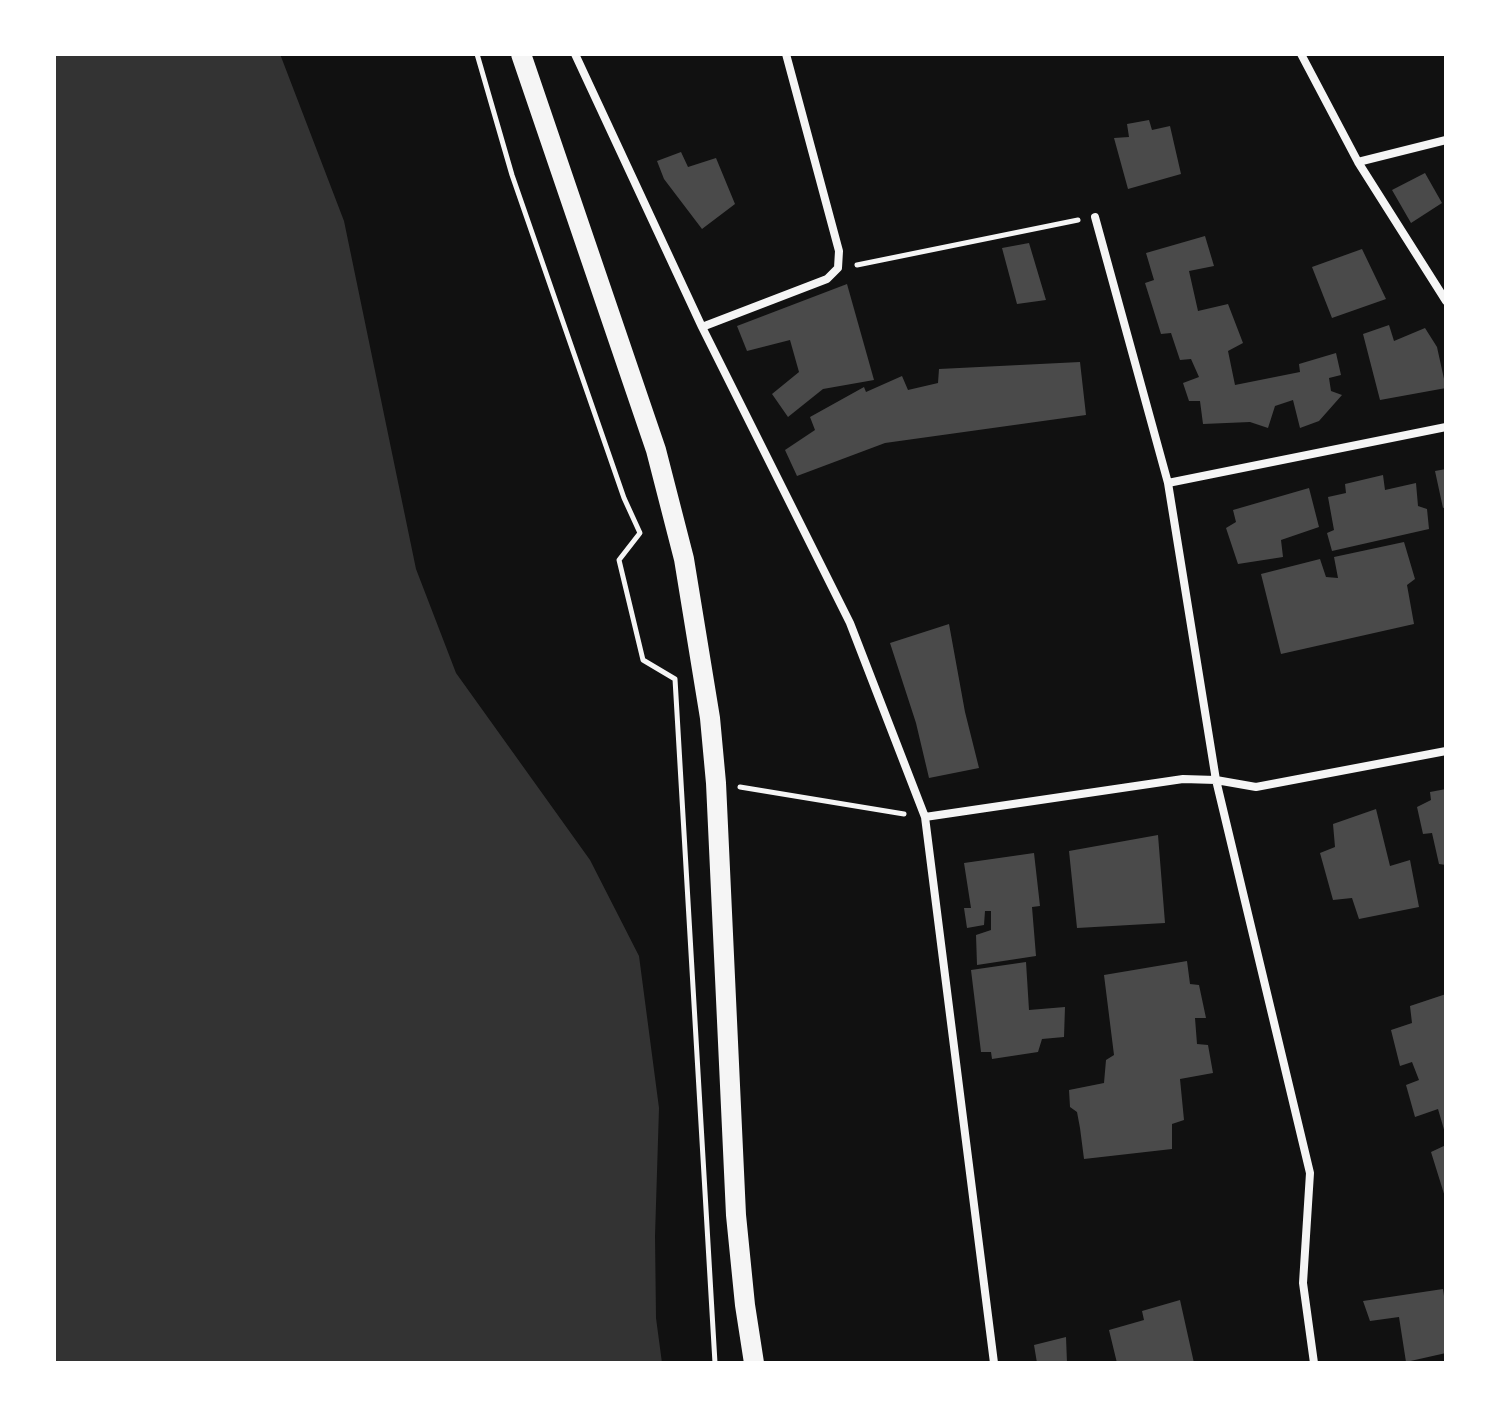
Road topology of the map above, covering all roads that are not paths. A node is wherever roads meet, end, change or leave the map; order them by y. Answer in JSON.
{"nodes":[{"id":1,"x":521,"y":54,"type":"edge"},
{"id":2,"x":575,"y":54,"type":"edge"},
{"id":3,"x":786,"y":54,"type":"edge"},
{"id":4,"x":1301,"y":54,"type":"edge"},
{"id":5,"x":1446,"y":140,"type":"edge"},
{"id":6,"x":1358,"y":162,"type":"junction"},
{"id":7,"x":1095,"y":217,"type":"road end"},
{"id":8,"x":1446,"y":301,"type":"edge"},
{"id":9,"x":702,"y":327,"type":"junction"},
{"id":10,"x":1446,"y":427,"type":"edge"},
{"id":11,"x":1168,"y":483,"type":"junction"},
{"id":12,"x":1446,"y":751,"type":"edge"},
{"id":13,"x":1216,"y":780,"type":"junction"},
{"id":14,"x":925,"y":817,"type":"junction"},
{"id":15,"x":754,"y":1363,"type":"edge"},
{"id":16,"x":994,"y":1363,"type":"edge"},
{"id":17,"x":1314,"y":1363,"type":"edge"}],
"edges":[{"from":1,"to":15,"type":"main road"},
{"from":2,"to":9,"type":"street"},
{"from":3,"to":9,"type":"street"},
{"from":4,"to":6,"type":"street"},
{"from":5,"to":6,"type":"street"},
{"from":6,"to":8,"type":"street"},
{"from":7,"to":11,"type":"street"},
{"from":9,"to":14,"type":"street"},
{"from":10,"to":11,"type":"street"},
{"from":11,"to":13,"type":"street"},
{"from":12,"to":13,"type":"street"},
{"from":13,"to":14,"type":"street"},
{"from":13,"to":17,"type":"street"},
{"from":14,"to":16,"type":"street"}]}
